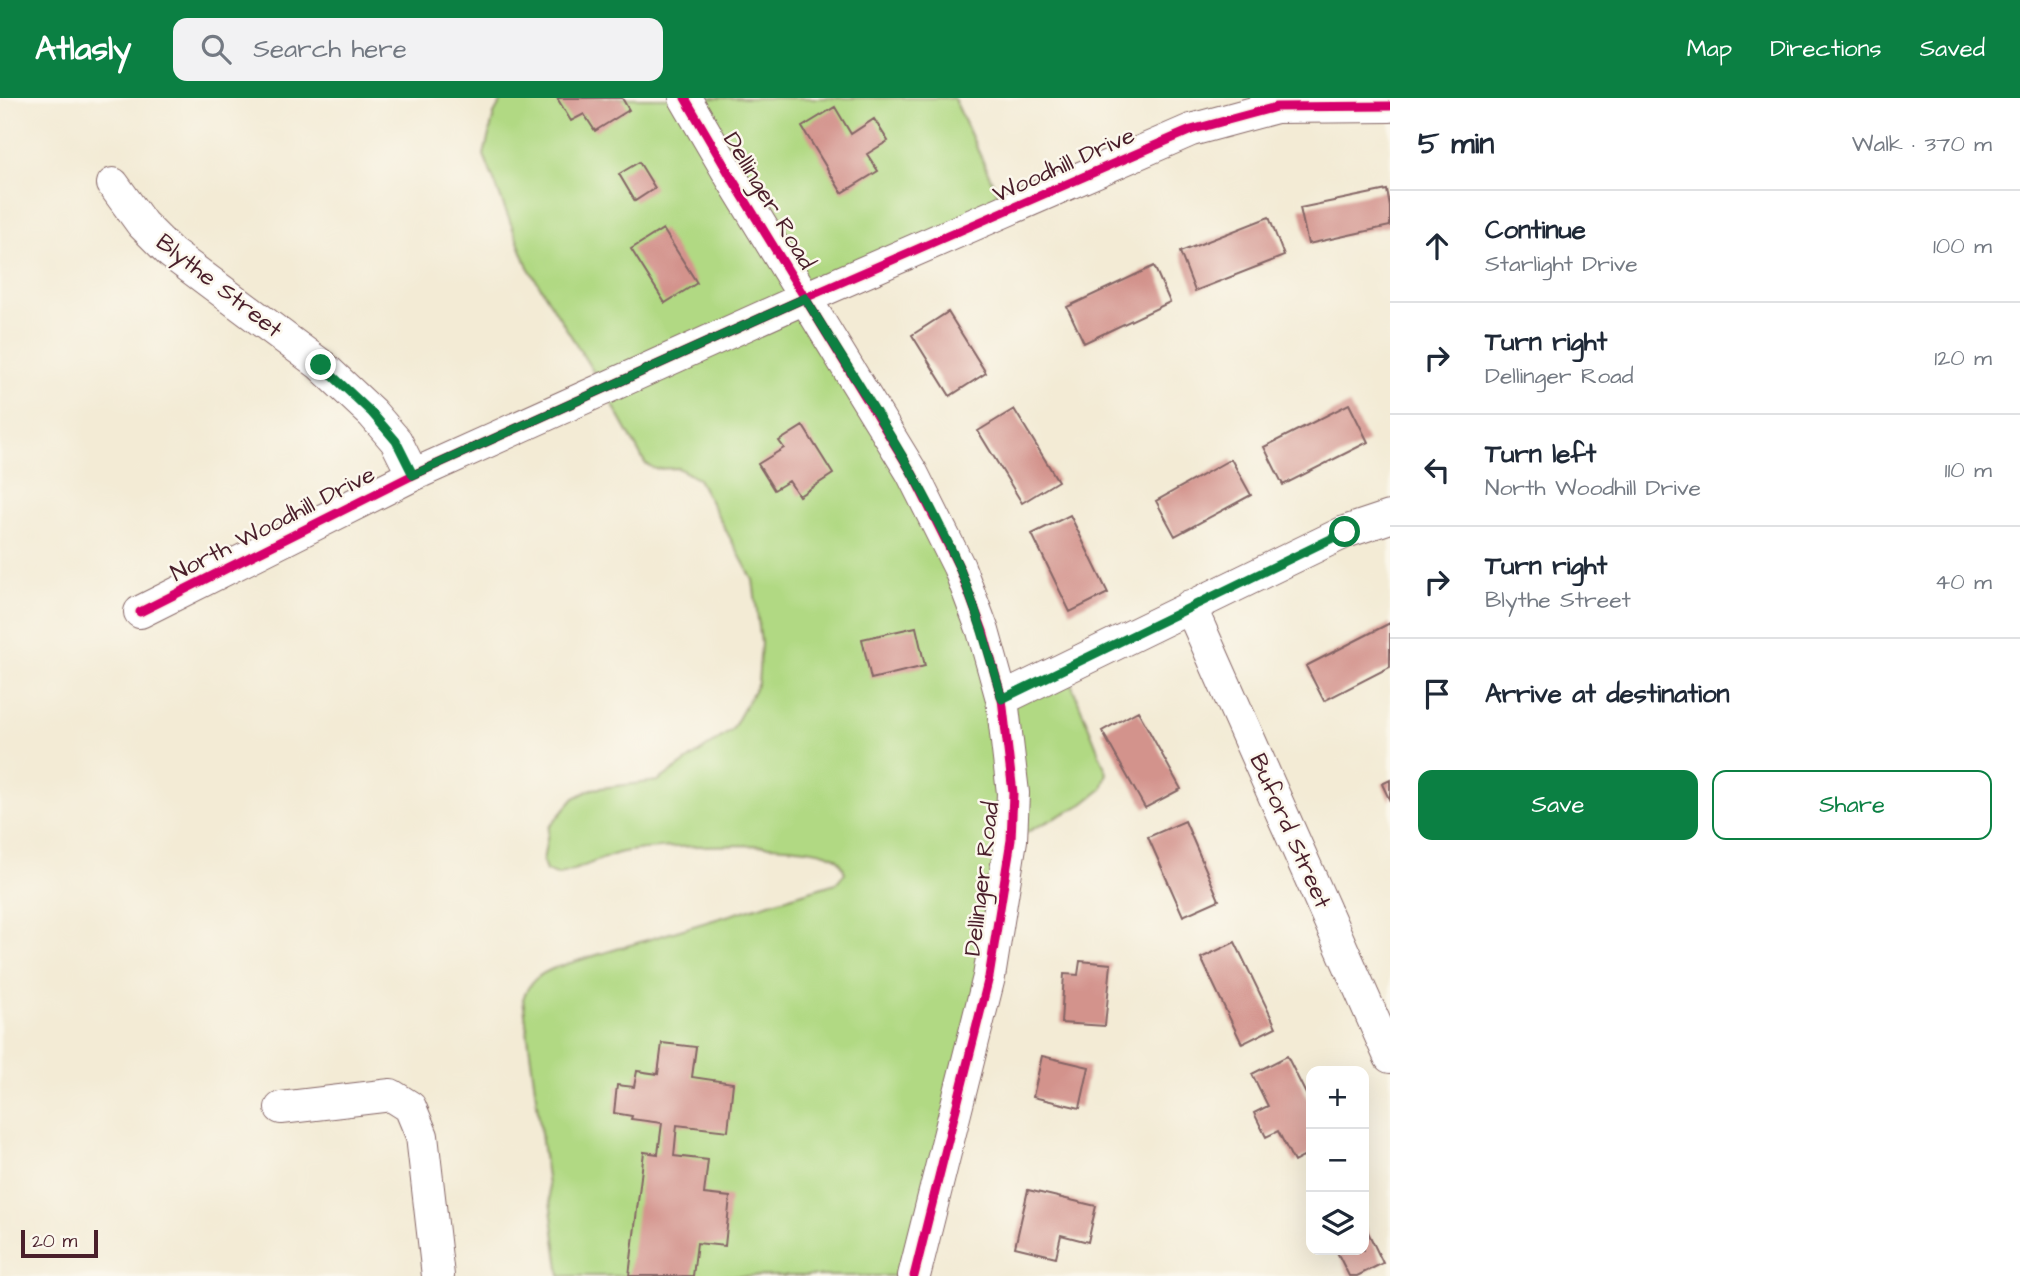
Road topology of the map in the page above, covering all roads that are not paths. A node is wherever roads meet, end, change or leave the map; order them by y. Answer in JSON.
{"nodes":[{"id":1,"x":685,"y":98,"type":"edge"},
{"id":2,"x":1390,"y":106,"type":"edge"},
{"id":3,"x":113,"y":184,"type":"dead end"},
{"id":4,"x":805,"y":298,"type":"junction"},
{"id":5,"x":413,"y":475,"type":"junction"},
{"id":6,"x":1390,"y":517,"type":"edge"},
{"id":7,"x":1190,"y":606,"type":"junction"},
{"id":8,"x":141,"y":612,"type":"dead end"},
{"id":9,"x":1002,"y":699,"type":"junction"},
{"id":10,"x":1390,"y":1057,"type":"edge"},
{"id":11,"x":281,"y":1108,"type":"dead end"},
{"id":12,"x":438,"y":1276,"type":"edge"},
{"id":13,"x":914,"y":1276,"type":"edge"}],
"edges":[{"from":1,"to":4,"type":"street","name":"Dellinger Road"},
{"from":2,"to":4,"type":"street","name":"Woodhill Drive"},
{"from":3,"to":5,"type":"street","name":"Blythe Street"},
{"from":4,"to":5,"type":"street","name":"North Woodhill Drive"},
{"from":4,"to":9,"type":"street","name":"Dellinger Road"},
{"from":5,"to":8,"type":"street","name":"North Woodhill Drive"},
{"from":6,"to":7,"type":"street"},
{"from":7,"to":9,"type":"street"},
{"from":7,"to":10,"type":"street","name":"Buford Street"},
{"from":9,"to":13,"type":"street","name":"Dellinger Road"},
{"from":11,"to":12,"type":"street"}]}
